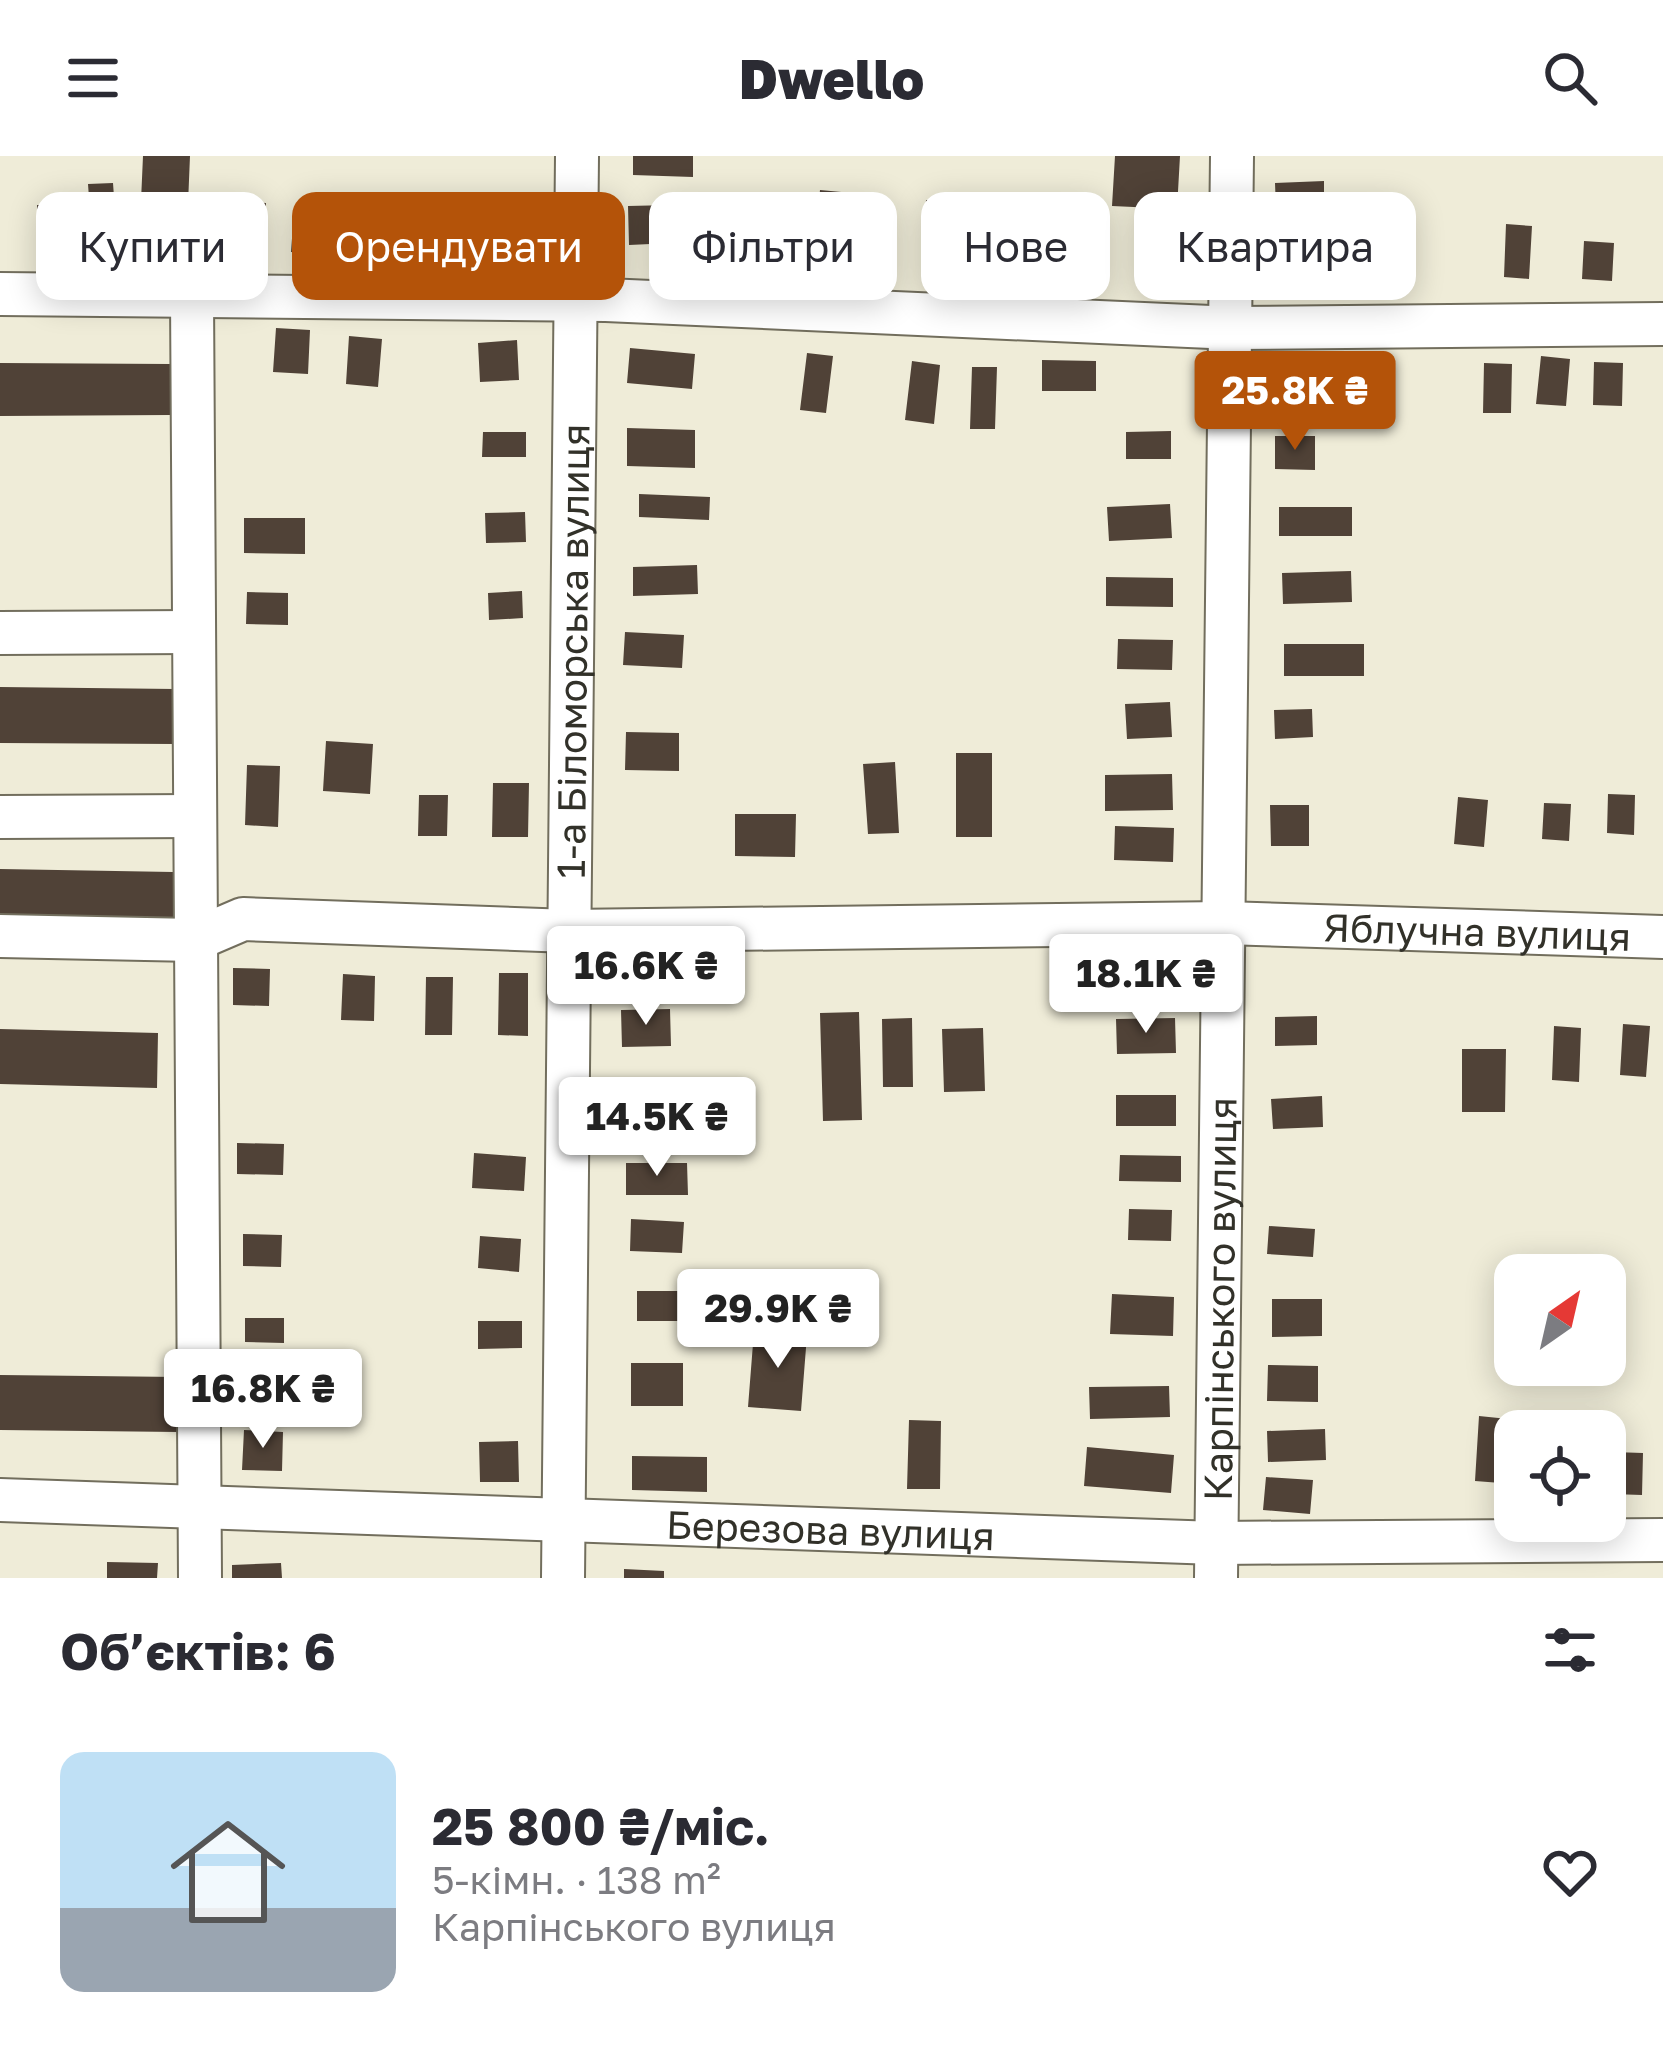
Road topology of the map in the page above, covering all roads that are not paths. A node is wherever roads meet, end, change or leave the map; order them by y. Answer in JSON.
{"nodes":[{"id":1,"x":577,"y":156,"type":"edge"},
{"id":2,"x":1232,"y":156,"type":"edge"},
{"id":3,"x":576,"y":192,"type":"edge"},
{"id":4,"x":0,"y":294,"type":"edge"},
{"id":5,"x":36,"y":295,"type":"edge"},
{"id":6,"x":192,"y":300,"type":"edge"},
{"id":7,"x":574,"y":300,"type":"joint"},
{"id":8,"x":1663,"y":324,"type":"edge"},
{"id":9,"x":1233,"y":328,"type":"junction"},
{"id":10,"x":193,"y":632,"type":"junction"},
{"id":11,"x":0,"y":633,"type":"edge"},
{"id":12,"x":194,"y":816,"type":"junction"},
{"id":13,"x":0,"y":817,"type":"edge"},
{"id":14,"x":1225,"y":923,"type":"junction"},
{"id":15,"x":569,"y":931,"type":"junction"},
{"id":16,"x":0,"y":936,"type":"edge"},
{"id":17,"x":1663,"y":938,"type":"edge"},
{"id":18,"x":194,"y":940,"type":"junction"},
{"id":19,"x":0,"y":1500,"type":"edge"},
{"id":20,"x":198,"y":1510,"type":"junction"},
{"id":21,"x":561,"y":1523,"type":"junction"},
{"id":22,"x":1663,"y":1540,"type":"edge"},
{"id":23,"x":1216,"y":1561,"type":"edge"},
{"id":24,"x":200,"y":1578,"type":"edge"},
{"id":25,"x":563,"y":1578,"type":"edge"}],
"edges":[{"from":1,"to":3,"type":"street","name":"1-а Біломорська вулиця"},
{"from":2,"to":9,"type":"street","name":"Карпінського вулиця"},
{"from":4,"to":5,"type":"street"},
{"from":6,"to":10,"type":"street"},
{"from":7,"to":9,"type":"street"},
{"from":7,"to":15,"type":"street","name":"1-а Біломорська вулиця"},
{"from":8,"to":9,"type":"street"},
{"from":9,"to":14,"type":"street","name":"Карпінського вулиця"},
{"from":10,"to":11,"type":"street"},
{"from":10,"to":12,"type":"street"},
{"from":12,"to":13,"type":"street"},
{"from":12,"to":18,"type":"street"},
{"from":14,"to":15,"type":"street","name":"Яблучна вулиця"},
{"from":14,"to":17,"type":"street","name":"Яблучна вулиця"},
{"from":14,"to":23,"type":"street","name":"Карпінського вулиця"},
{"from":15,"to":18,"type":"street","name":"Яблучна вулиця"},
{"from":15,"to":21,"type":"street","name":"1-а Біломорська вулиця"},
{"from":16,"to":18,"type":"street","name":"Яблучна вулиця"},
{"from":18,"to":20,"type":"street"},
{"from":19,"to":20,"type":"street","name":"Березова вулиця"},
{"from":20,"to":21,"type":"street","name":"Березова вулиця"},
{"from":20,"to":24,"type":"street"},
{"from":21,"to":23,"type":"street","name":"Березова вулиця"},
{"from":21,"to":25,"type":"street","name":"1-а Біломорська вулиця"},
{"from":22,"to":23,"type":"street","name":"Березова вулиця"}]}
